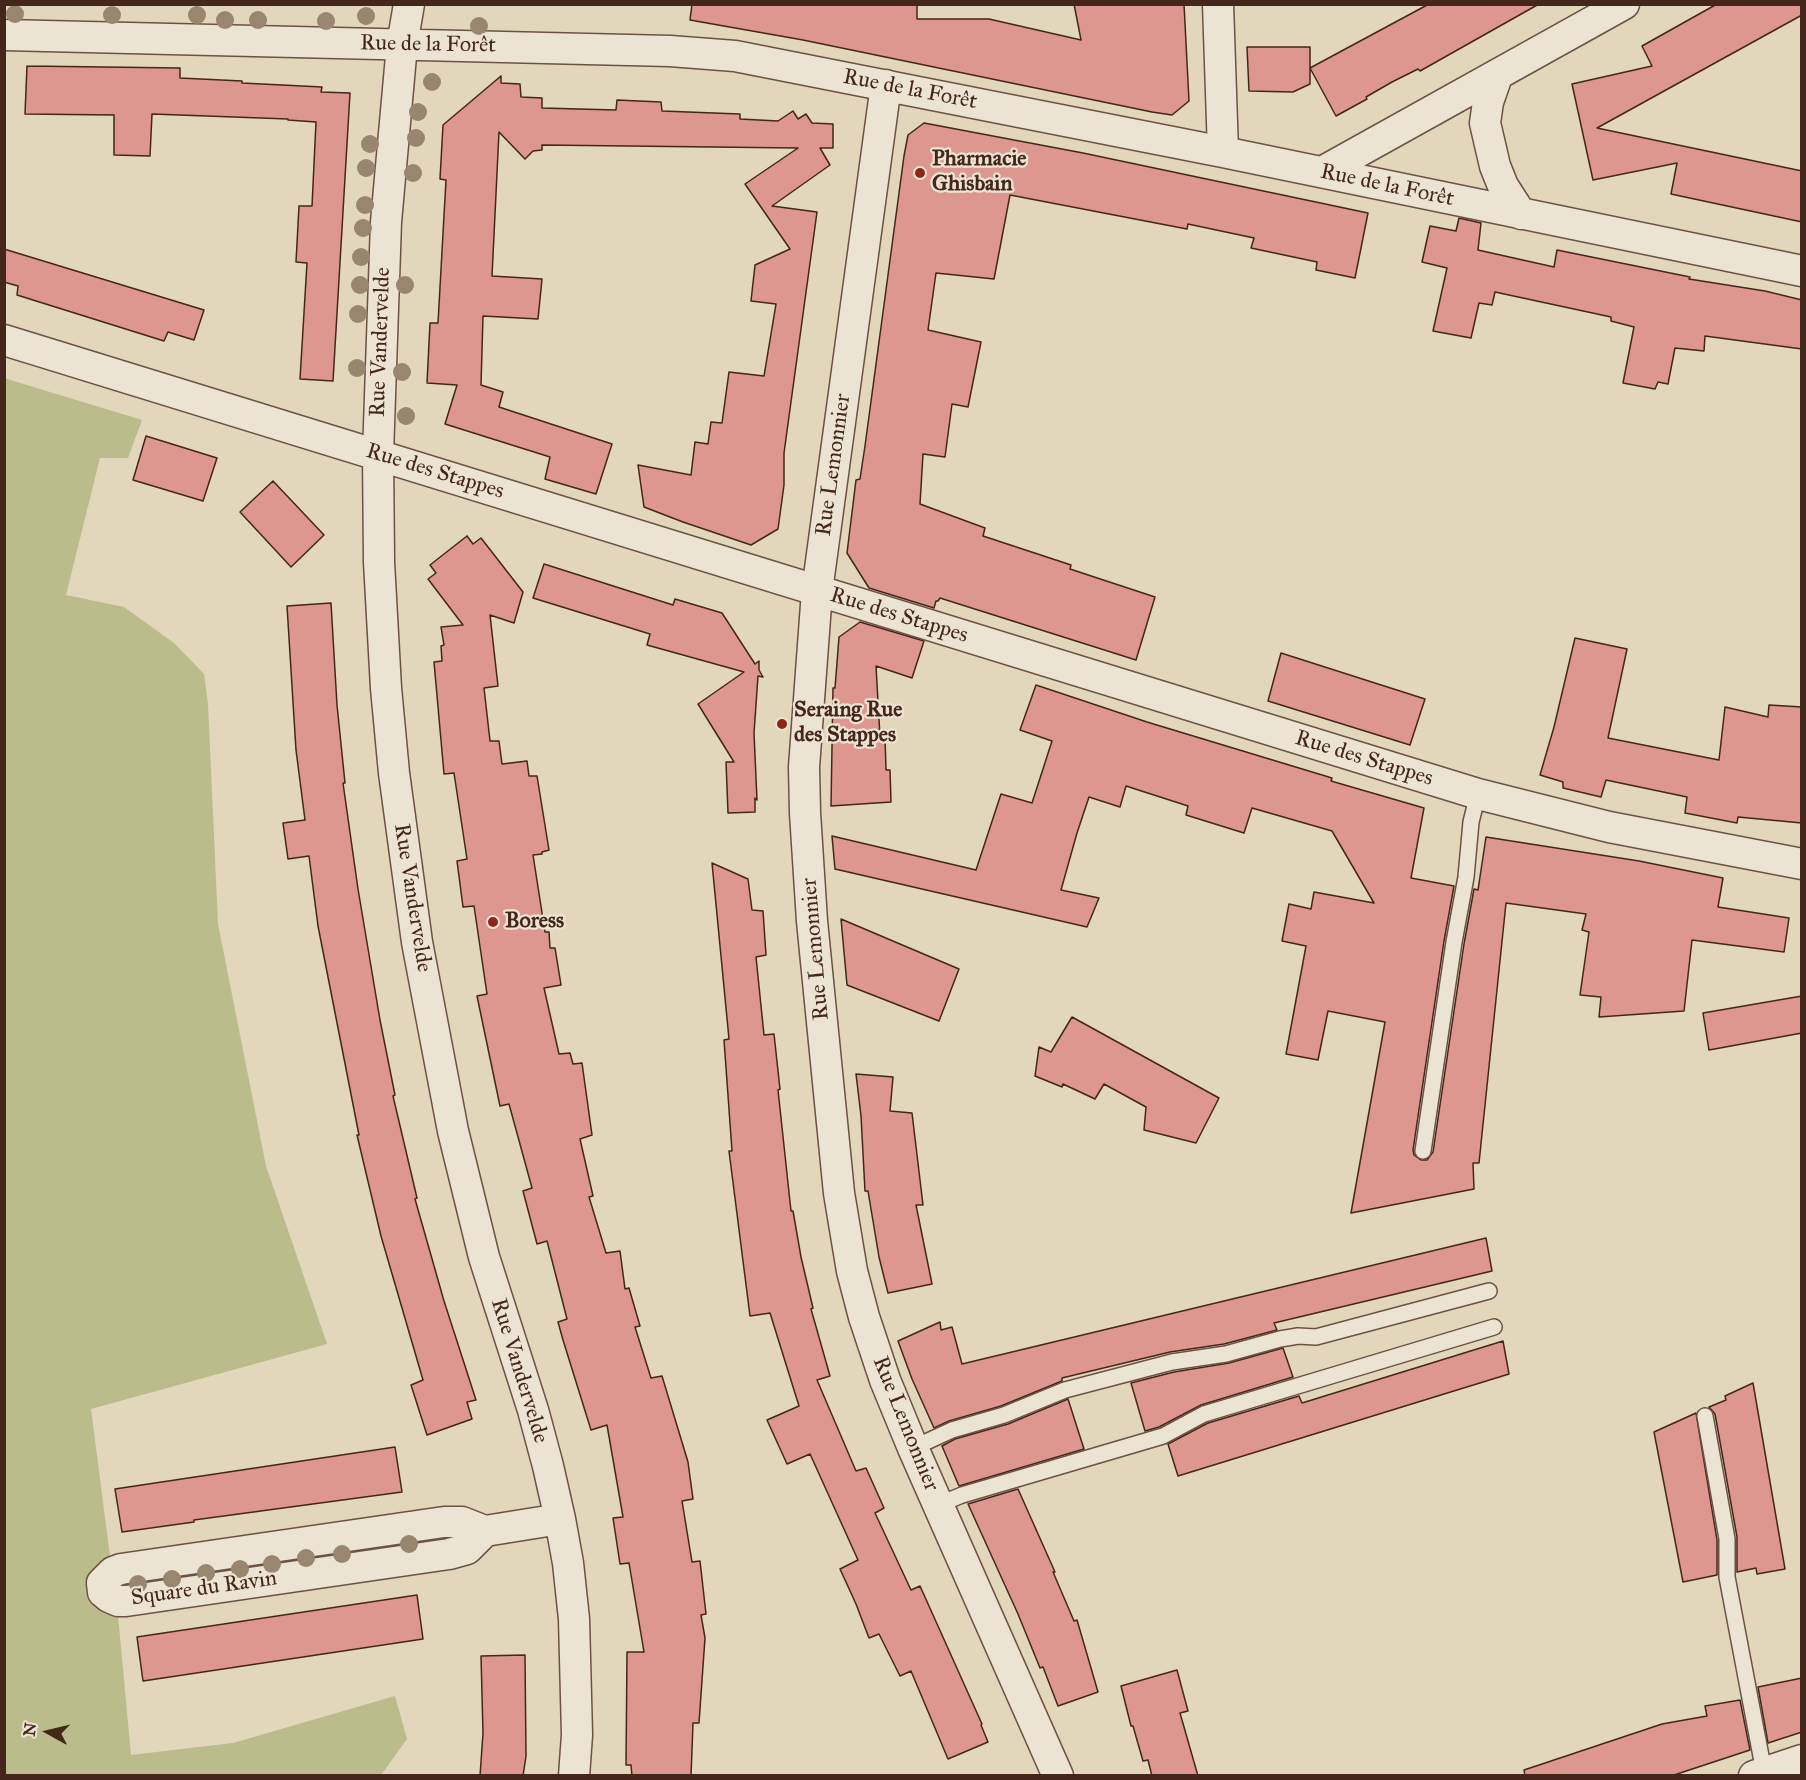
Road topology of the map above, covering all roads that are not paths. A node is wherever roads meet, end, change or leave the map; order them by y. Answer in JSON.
{"nodes":[{"id":1,"x":409,"y":4,"type":"edge"},
{"id":2,"x":1218,"y":4,"type":"edge"},
{"id":3,"x":1624,"y":4,"type":"edge"},
{"id":4,"x":4,"y":35,"type":"edge"},
{"id":5,"x":402,"y":45,"type":"junction"},
{"id":6,"x":1497,"y":76,"type":"junction"},
{"id":7,"x":886,"y":85,"type":"junction"},
{"id":8,"x":1223,"y":152,"type":"junction"},
{"id":9,"x":1322,"y":172,"type":"junction"},
{"id":10,"x":1521,"y":214,"type":"junction"},
{"id":11,"x":1802,"y":271,"type":"edge"},
{"id":12,"x":4,"y":340,"type":"edge"},
{"id":13,"x":378,"y":454,"type":"junction"},
{"id":14,"x":817,"y":591,"type":"junction"},
{"id":15,"x":1478,"y":794,"type":"junction"},
{"id":16,"x":1802,"y":864,"type":"edge"},
{"id":17,"x":1423,"y":1151,"type":"dead end"},
{"id":18,"x":1489,"y":1291,"type":"dead end"},
{"id":19,"x":1494,"y":1327,"type":"dead end"},
{"id":20,"x":1705,"y":1416,"type":"dead end"},
{"id":21,"x":912,"y":1448,"type":"junction"},
{"id":22,"x":938,"y":1505,"type":"junction"},
{"id":23,"x":560,"y":1518,"type":"junction"},
{"id":24,"x":485,"y":1531,"type":"junction"},
{"id":25,"x":1802,"y":1760,"type":"edge"},
{"id":26,"x":1759,"y":1774,"type":"edge"},
{"id":27,"x":574,"y":1776,"type":"edge"},
{"id":28,"x":1058,"y":1776,"type":"edge"}],
"edges":[{"from":1,"to":5,"type":"street","name":"Rue Vandervelde"},
{"from":2,"to":8,"type":"street"},
{"from":3,"to":6,"type":"street"},
{"from":4,"to":5,"type":"street","name":"Rue de la Forêt"},
{"from":5,"to":7,"type":"street","name":"Rue de la Forêt"},
{"from":5,"to":13,"type":"street","name":"Rue Vandervelde"},
{"from":6,"to":9,"type":"street"},
{"from":6,"to":10,"type":"street"},
{"from":7,"to":8,"type":"street","name":"Rue de la Forêt"},
{"from":7,"to":14,"type":"street","name":"Rue Lemonnier"},
{"from":8,"to":9,"type":"street","name":"Rue de la Forêt"},
{"from":9,"to":10,"type":"street","name":"Rue de la Forêt"},
{"from":10,"to":11,"type":"street","name":"Rue de la Forêt"},
{"from":12,"to":13,"type":"street","name":"Rue des Stappes"},
{"from":13,"to":14,"type":"street","name":"Rue des Stappes"},
{"from":13,"to":23,"type":"street","name":"Rue Vandervelde"},
{"from":14,"to":15,"type":"street","name":"Rue des Stappes"},
{"from":14,"to":21,"type":"street","name":"Rue Lemonnier"},
{"from":15,"to":16,"type":"street","name":"Rue des Stappes"},
{"from":15,"to":17,"type":"lane"},
{"from":18,"to":21,"type":"lane"},
{"from":19,"to":22,"type":"lane"},
{"from":20,"to":26,"type":"lane"},
{"from":21,"to":22,"type":"street","name":"Rue Lemonnier"},
{"from":22,"to":28,"type":"street","name":"Rue Lemonnier"},
{"from":23,"to":24,"type":"street","name":"Square du Ravin"},
{"from":23,"to":27,"type":"street","name":"Rue Vandervelde"},
{"from":24,"to":24,"type":"street","name":"Square du Ravin"},
{"from":25,"to":26,"type":"street"}]}
